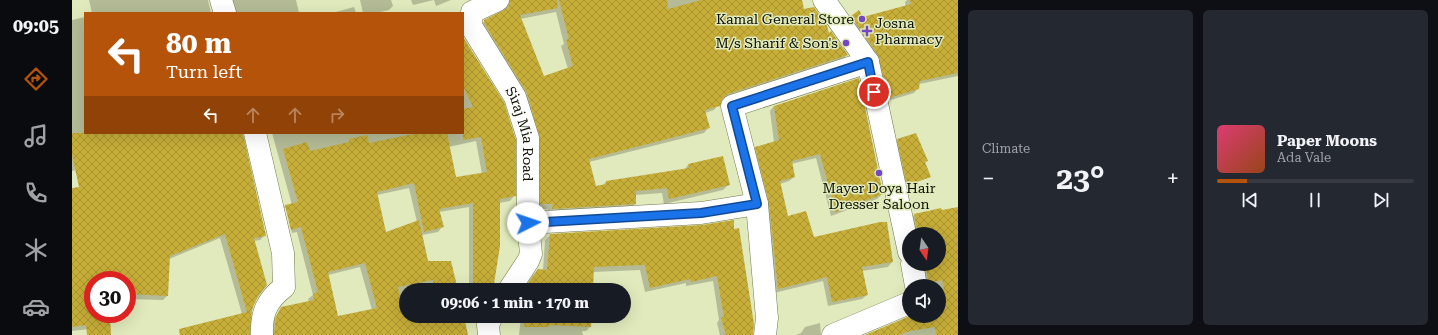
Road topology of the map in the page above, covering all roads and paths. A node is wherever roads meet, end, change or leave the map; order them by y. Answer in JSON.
{"nodes":[{"id":1,"x":221,"y":0,"type":"edge"},
{"id":2,"x":498,"y":0,"type":"edge"},
{"id":3,"x":824,"y":0,"type":"edge"},
{"id":4,"x":225,"y":12,"type":"edge"},
{"id":5,"x":868,"y":62,"type":"junction"},
{"id":6,"x":255,"y":134,"type":"edge"},
{"id":7,"x":757,"y":204,"type":"junction"},
{"id":8,"x":528,"y":223,"type":"junction"},
{"id":9,"x":904,"y":227,"type":"edge"},
{"id":10,"x":514,"y":283,"type":"edge"},
{"id":11,"x":902,"y":306,"type":"edge"},
{"id":12,"x":489,"y":323,"type":"edge"},
{"id":13,"x":262,"y":335,"type":"edge"},
{"id":14,"x":489,"y":335,"type":"edge"},
{"id":15,"x":765,"y":335,"type":"edge"},
{"id":16,"x":833,"y":335,"type":"edge"}],
"edges":[{"from":1,"to":4,"type":"street"},
{"from":2,"to":8,"type":"street","name":"Siraj Mia Road"},
{"from":3,"to":5,"type":"street"},
{"from":5,"to":7,"type":"street"},
{"from":5,"to":9,"type":"street"},
{"from":6,"to":13,"type":"street"},
{"from":7,"to":8,"type":"street"},
{"from":7,"to":15,"type":"street"},
{"from":8,"to":10,"type":"street","name":"Siraj Mia Road"},
{"from":11,"to":16,"type":"street"},
{"from":12,"to":14,"type":"street"}]}
